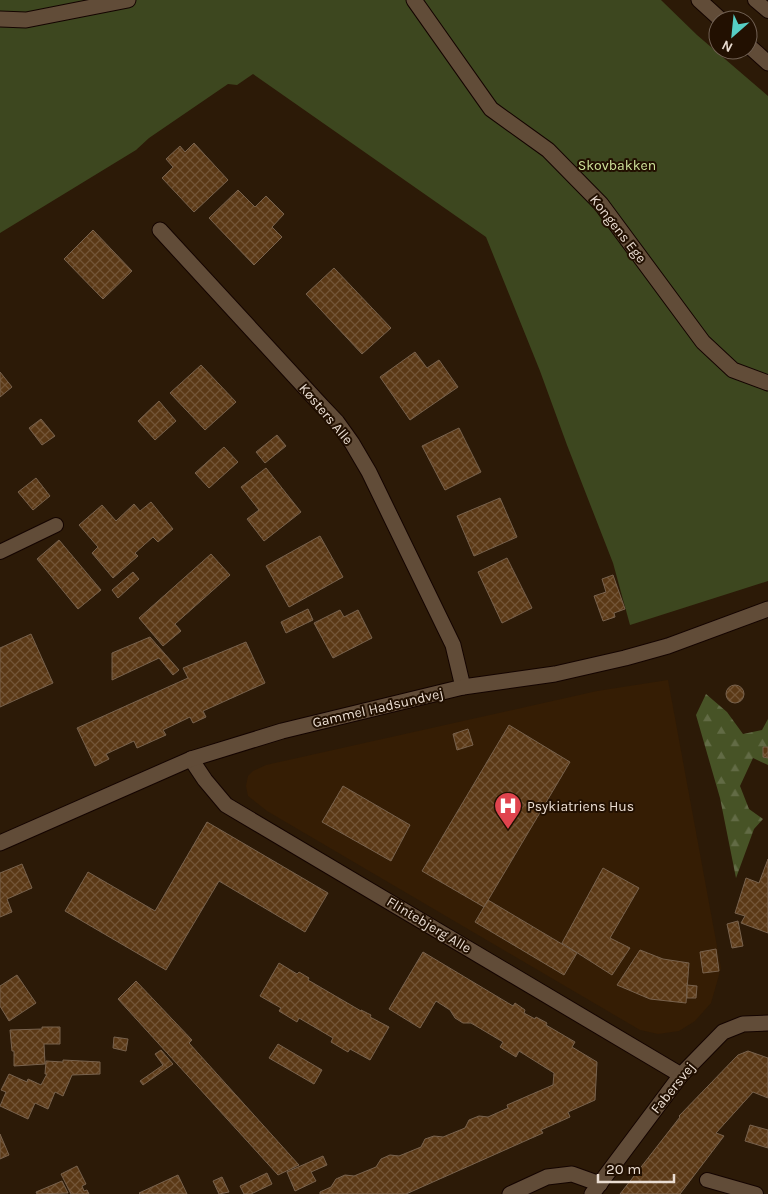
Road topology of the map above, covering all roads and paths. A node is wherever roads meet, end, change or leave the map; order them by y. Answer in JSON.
{"nodes":[{"id":1,"x":128,"y":0,"type":"edge"},
{"id":2,"x":414,"y":0,"type":"edge"},
{"id":3,"x":699,"y":0,"type":"edge"},
{"id":4,"x":755,"y":0,"type":"edge"},
{"id":5,"x":710,"y":10,"type":"edge"},
{"id":6,"x":768,"y":12,"type":"edge"},
{"id":7,"x":0,"y":19,"type":"edge"},
{"id":8,"x":758,"y":54,"type":"edge"},
{"id":9,"x":768,"y":63,"type":"edge"},
{"id":10,"x":160,"y":230,"type":"dead end"},
{"id":11,"x":768,"y":383,"type":"edge"},
{"id":12,"x":56,"y":525,"type":"dead end"},
{"id":13,"x":0,"y":552,"type":"edge"},
{"id":14,"x":768,"y":609,"type":"edge"},
{"id":15,"x":463,"y":687,"type":"junction"},
{"id":16,"x":191,"y":759,"type":"junction"},
{"id":17,"x":0,"y":843,"type":"edge"},
{"id":18,"x":768,"y":1023,"type":"edge"},
{"id":19,"x":681,"y":1075,"type":"junction"},
{"id":20,"x":707,"y":1180,"type":"dead end"},
{"id":21,"x":596,"y":1189,"type":"edge"},
{"id":22,"x":510,"y":1194,"type":"edge"},
{"id":23,"x":756,"y":1194,"type":"edge"}],
"edges":[{"from":1,"to":7,"type":"street"},
{"from":2,"to":11,"type":"street","name":"Kongens Ege"},
{"from":3,"to":5,"type":"street"},
{"from":4,"to":6,"type":"lane"},
{"from":8,"to":9,"type":"street"},
{"from":10,"to":15,"type":"street","name":"Køsters Alle"},
{"from":12,"to":13,"type":"lane"},
{"from":14,"to":15,"type":"street","name":"Gammel Hadsundvej"},
{"from":15,"to":16,"type":"street","name":"Gammel Hadsundvej"},
{"from":16,"to":17,"type":"street","name":"Gammel Hadsundvej"},
{"from":16,"to":19,"type":"street","name":"Flintebjerg Alle"},
{"from":18,"to":19,"type":"street","name":"Fabersvej"},
{"from":19,"to":21,"type":"street","name":"Fabersvej"},
{"from":20,"to":23,"type":"lane"},
{"from":21,"to":22,"type":"street"}]}
